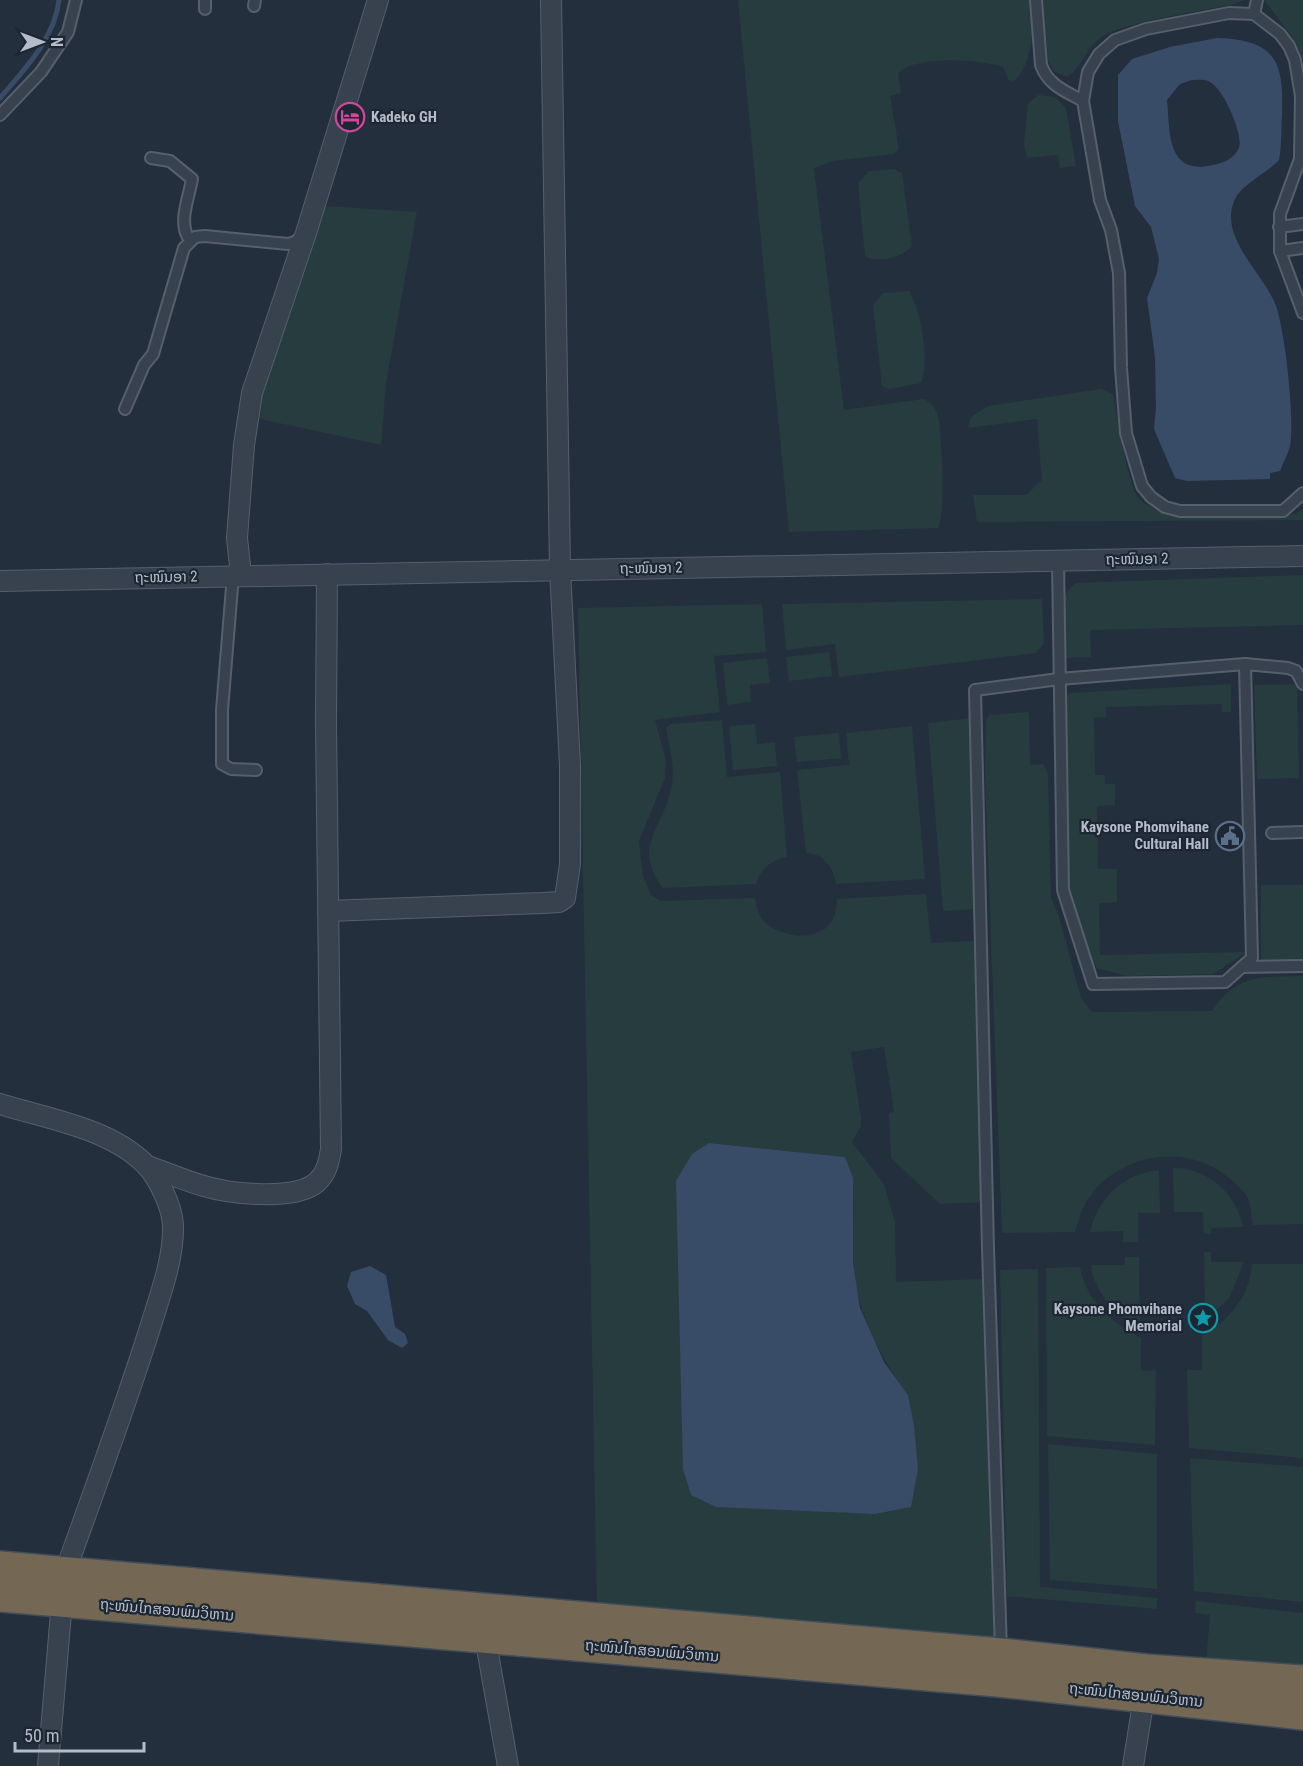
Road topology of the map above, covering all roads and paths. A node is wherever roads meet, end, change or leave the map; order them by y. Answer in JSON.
{"nodes":[{"id":1,"x":76,"y":0,"type":"edge"},
{"id":2,"x":378,"y":0,"type":"edge"},
{"id":3,"x":551,"y":0,"type":"edge"},
{"id":4,"x":1036,"y":0,"type":"edge"},
{"id":5,"x":1257,"y":0,"type":"edge"},
{"id":6,"x":1254,"y":14,"type":"junction"},
{"id":7,"x":1083,"y":101,"type":"junction"},
{"id":8,"x":0,"y":115,"type":"edge"},
{"id":9,"x":151,"y":158,"type":"dead end"},
{"id":10,"x":1303,"y":224,"type":"edge"},
{"id":11,"x":1279,"y":227,"type":"junction"},
{"id":12,"x":306,"y":233,"type":"junction"},
{"id":13,"x":190,"y":240,"type":"junction"},
{"id":14,"x":1303,"y":248,"type":"edge"},
{"id":15,"x":1280,"y":251,"type":"junction"},
{"id":16,"x":1303,"y":313,"type":"edge"},
{"id":17,"x":125,"y":409,"type":"dead end"},
{"id":18,"x":1303,"y":493,"type":"edge"},
{"id":19,"x":1303,"y":556,"type":"edge"},
{"id":20,"x":1058,"y":561,"type":"junction"},
{"id":21,"x":560,"y":569,"type":"junction"},
{"id":22,"x":327,"y":573,"type":"junction"},
{"id":23,"x":237,"y":575,"type":"junction"},
{"id":24,"x":0,"y":581,"type":"edge"},
{"id":25,"x":1245,"y":664,"type":"junction"},
{"id":26,"x":1059,"y":679,"type":"junction"},
{"id":27,"x":1303,"y":684,"type":"edge"},
{"id":28,"x":256,"y":770,"type":"dead end"},
{"id":29,"x":1303,"y":832,"type":"edge"},
{"id":30,"x":1272,"y":833,"type":"dead end"},
{"id":31,"x":328,"y":911,"type":"junction"},
{"id":32,"x":1303,"y":966,"type":"edge"},
{"id":33,"x":1242,"y":967,"type":"junction"},
{"id":34,"x":0,"y":1104,"type":"edge"},
{"id":35,"x":147,"y":1166,"type":"junction"},
{"id":36,"x":0,"y":1568,"type":"edge"},
{"id":37,"x":63,"y":1588,"type":"junction"},
{"id":38,"x":0,"y":1595,"type":"edge"},
{"id":39,"x":485,"y":1637,"type":"junction"},
{"id":40,"x":1001,"y":1655,"type":"junction"},
{"id":41,"x":1303,"y":1683,"type":"edge"},
{"id":42,"x":1164,"y":1690,"type":"junction"},
{"id":43,"x":1303,"y":1713,"type":"edge"},
{"id":44,"x":48,"y":1766,"type":"edge"},
{"id":45,"x":508,"y":1766,"type":"edge"},
{"id":46,"x":1132,"y":1766,"type":"edge"}],
"edges":[{"from":1,"to":8,"type":"lane"},
{"from":2,"to":12,"type":"street"},
{"from":3,"to":21,"type":"street"},
{"from":4,"to":7,"type":"lane"},
{"from":5,"to":6,"type":"lane"},
{"from":6,"to":7,"type":"lane"},
{"from":6,"to":11,"type":"lane"},
{"from":7,"to":18,"type":"lane"},
{"from":9,"to":13,"type":"lane"},
{"from":10,"to":11,"type":"lane"},
{"from":11,"to":15,"type":"lane"},
{"from":12,"to":13,"type":"lane"},
{"from":12,"to":23,"type":"street"},
{"from":13,"to":17,"type":"lane"},
{"from":14,"to":15,"type":"lane"},
{"from":15,"to":16,"type":"lane"},
{"from":19,"to":20,"type":"street","name":"ຖະໜົນອາ 2"},
{"from":20,"to":21,"type":"street","name":"ຖະໜົນອາ 2"},
{"from":20,"to":26,"type":"lane"},
{"from":21,"to":22,"type":"street","name":"ຖະໜົນອາ 2"},
{"from":21,"to":31,"type":"street"},
{"from":22,"to":23,"type":"street","name":"ຖະໜົນອາ 2"},
{"from":22,"to":31,"type":"street"},
{"from":23,"to":24,"type":"street","name":"ຖະໜົນອາ 2"},
{"from":23,"to":28,"type":"lane"},
{"from":25,"to":26,"type":"lane"},
{"from":25,"to":27,"type":"lane"},
{"from":25,"to":33,"type":"lane"},
{"from":26,"to":33,"type":"lane"},
{"from":26,"to":40,"type":"lane"},
{"from":29,"to":30,"type":"lane"},
{"from":31,"to":35,"type":"street"},
{"from":32,"to":33,"type":"lane"},
{"from":34,"to":35,"type":"street"},
{"from":35,"to":37,"type":"street"},
{"from":36,"to":37,"type":"highway","name":"ຖະໜົນໄກສອນພົມວິຫານ"},
{"from":37,"to":38,"type":"highway","name":"ຖະໜົນໄກສອນພົມວິຫານ"},
{"from":37,"to":39,"type":"highway","name":"ຖະໜົນໄກສອນພົມວິຫານ"},
{"from":37,"to":40,"type":"highway","name":"ຖະໜົນໄກສອນພົມວິຫານ"},
{"from":37,"to":44,"type":"street"},
{"from":39,"to":42,"type":"highway","name":"ຖະໜົນໄກສອນພົມວິຫານ"},
{"from":39,"to":45,"type":"street"},
{"from":40,"to":42,"type":"highway","name":"ຖະໜົນໄກສອນພົມວິຫານ"},
{"from":41,"to":42,"type":"highway","name":"ຖະໜົນໄກສອນພົມວິຫານ"},
{"from":42,"to":43,"type":"highway","name":"ຖະໜົນໄກສອນພົມວິຫານ"},
{"from":42,"to":46,"type":"street"}]}
